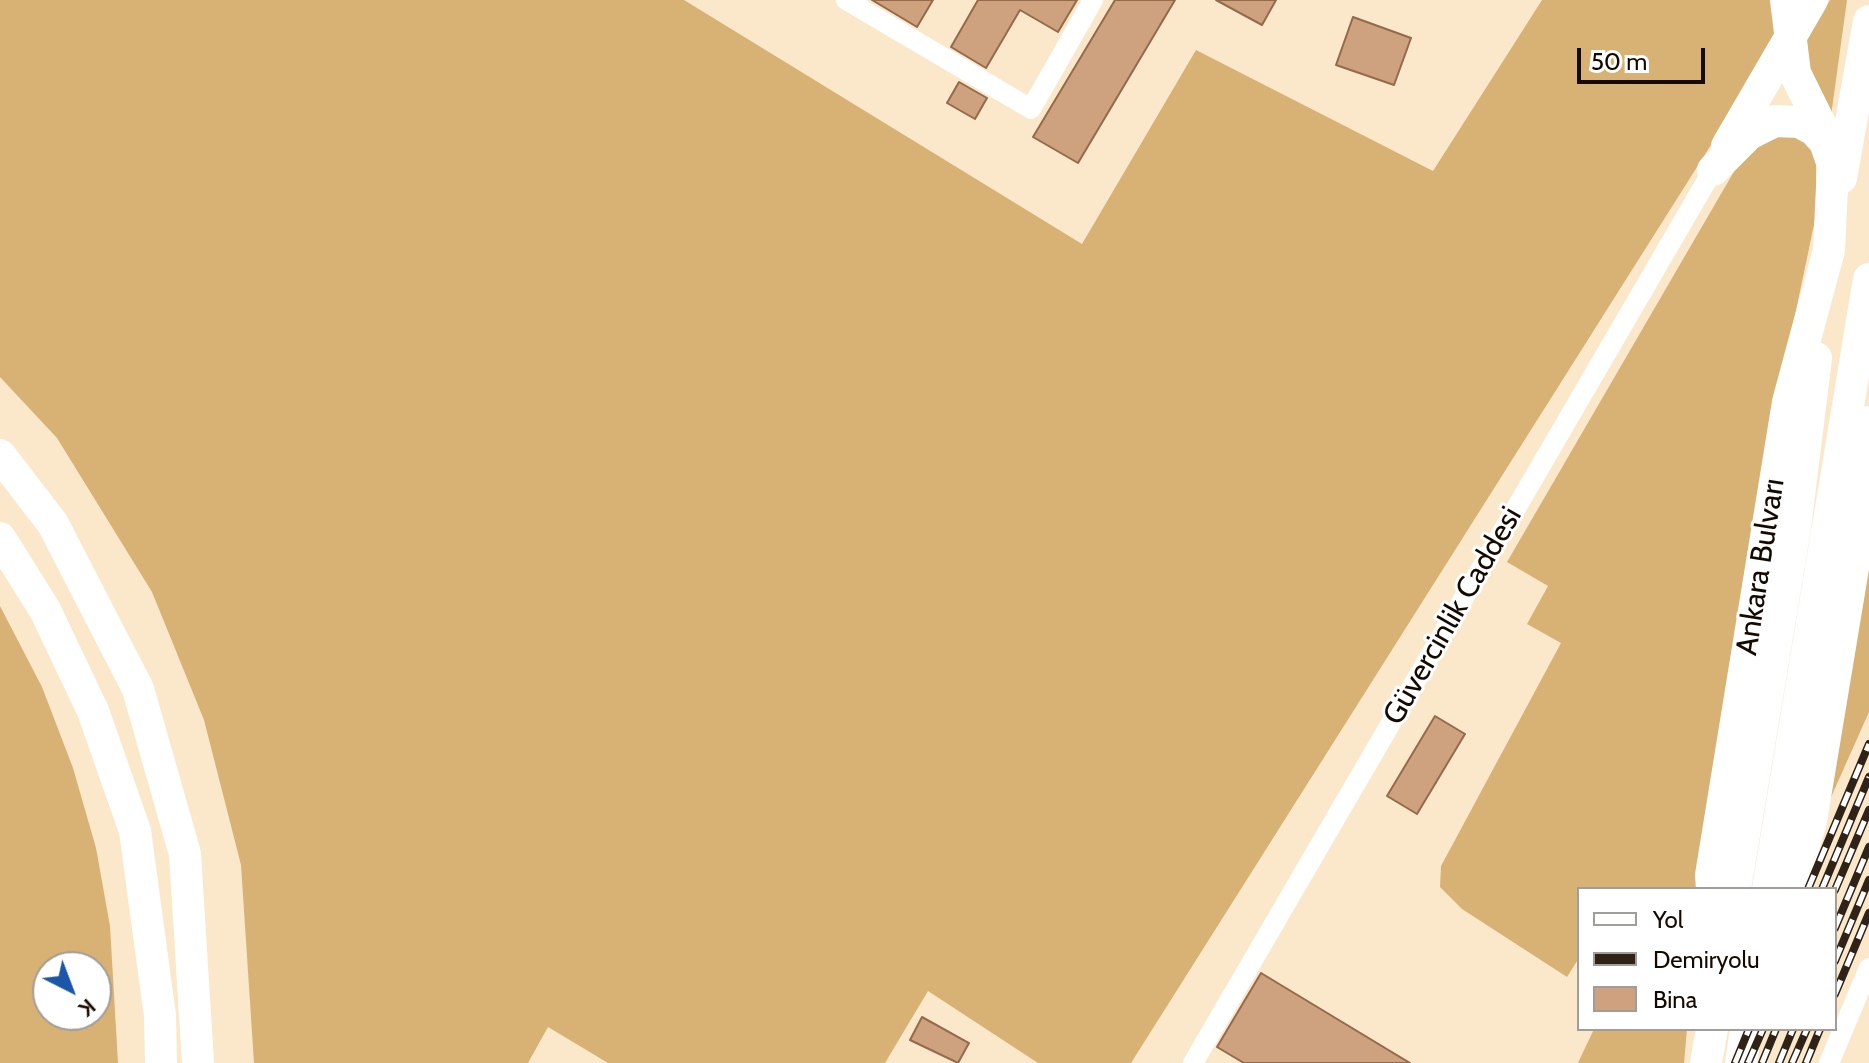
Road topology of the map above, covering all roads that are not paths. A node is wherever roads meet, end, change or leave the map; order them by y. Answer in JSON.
{"nodes":[{"id":1,"x":846,"y":0,"type":"edge"},
{"id":2,"x":1093,"y":0,"type":"edge"},
{"id":3,"x":1786,"y":0,"type":"edge"},
{"id":4,"x":1812,"y":0,"type":"edge"},
{"id":5,"x":1869,"y":21,"type":"edge"},
{"id":6,"x":1793,"y":32,"type":"junction"},
{"id":7,"x":1833,"y":165,"type":"junction"},
{"id":8,"x":1713,"y":170,"type":"junction"},
{"id":9,"x":1829,"y":250,"type":"junction"},
{"id":10,"x":1869,"y":279,"type":"edge"},
{"id":11,"x":1869,"y":422,"type":"edge"},
{"id":12,"x":0,"y":455,"type":"edge"},
{"id":13,"x":1810,"y":532,"type":"junction"},
{"id":14,"x":0,"y":538,"type":"edge"},
{"id":15,"x":1712,"y":887,"type":"edge"},
{"id":16,"x":1735,"y":887,"type":"edge"},
{"id":17,"x":1768,"y":887,"type":"edge"},
{"id":18,"x":1792,"y":887,"type":"edge"},
{"id":19,"x":1869,"y":968,"type":"edge"},
{"id":20,"x":1712,"y":1031,"type":"edge"},
{"id":21,"x":1746,"y":1031,"type":"edge"},
{"id":22,"x":161,"y":1063,"type":"edge"},
{"id":23,"x":198,"y":1063,"type":"edge"},
{"id":24,"x":1193,"y":1063,"type":"edge"},
{"id":25,"x":1706,"y":1063,"type":"edge"},
{"id":26,"x":1741,"y":1063,"type":"edge"},
{"id":27,"x":1829,"y":1063,"type":"edge"}],
"edges":[{"from":1,"to":2,"type":"street"},
{"from":3,"to":6,"type":"main road"},
{"from":4,"to":6,"type":"main road"},
{"from":5,"to":9,"type":"main road","name":"Ankara Bulvarı"},
{"from":6,"to":7,"type":"main road"},
{"from":6,"to":8,"type":"main road"},
{"from":7,"to":8,"type":"main road"},
{"from":7,"to":9,"type":"main road"},
{"from":8,"to":24,"type":"street","name":"Güvercinlik Caddesi"},
{"from":9,"to":13,"type":"main road","name":"Ankara Bulvarı"},
{"from":9,"to":15,"type":"main road","name":"Ankara Bulvarı"},
{"from":10,"to":13,"type":"main road","name":"Ankara Bulvarı"},
{"from":11,"to":18,"type":"main road"},
{"from":12,"to":23,"type":"main road"},
{"from":13,"to":16,"type":"main road","name":"Ankara Bulvarı"},
{"from":13,"to":17,"type":"main road","name":"Ankara Bulvarı"},
{"from":14,"to":22,"type":"main road"},
{"from":19,"to":27,"type":"street"},
{"from":20,"to":25,"type":"main road"},
{"from":21,"to":26,"type":"main road"}]}
